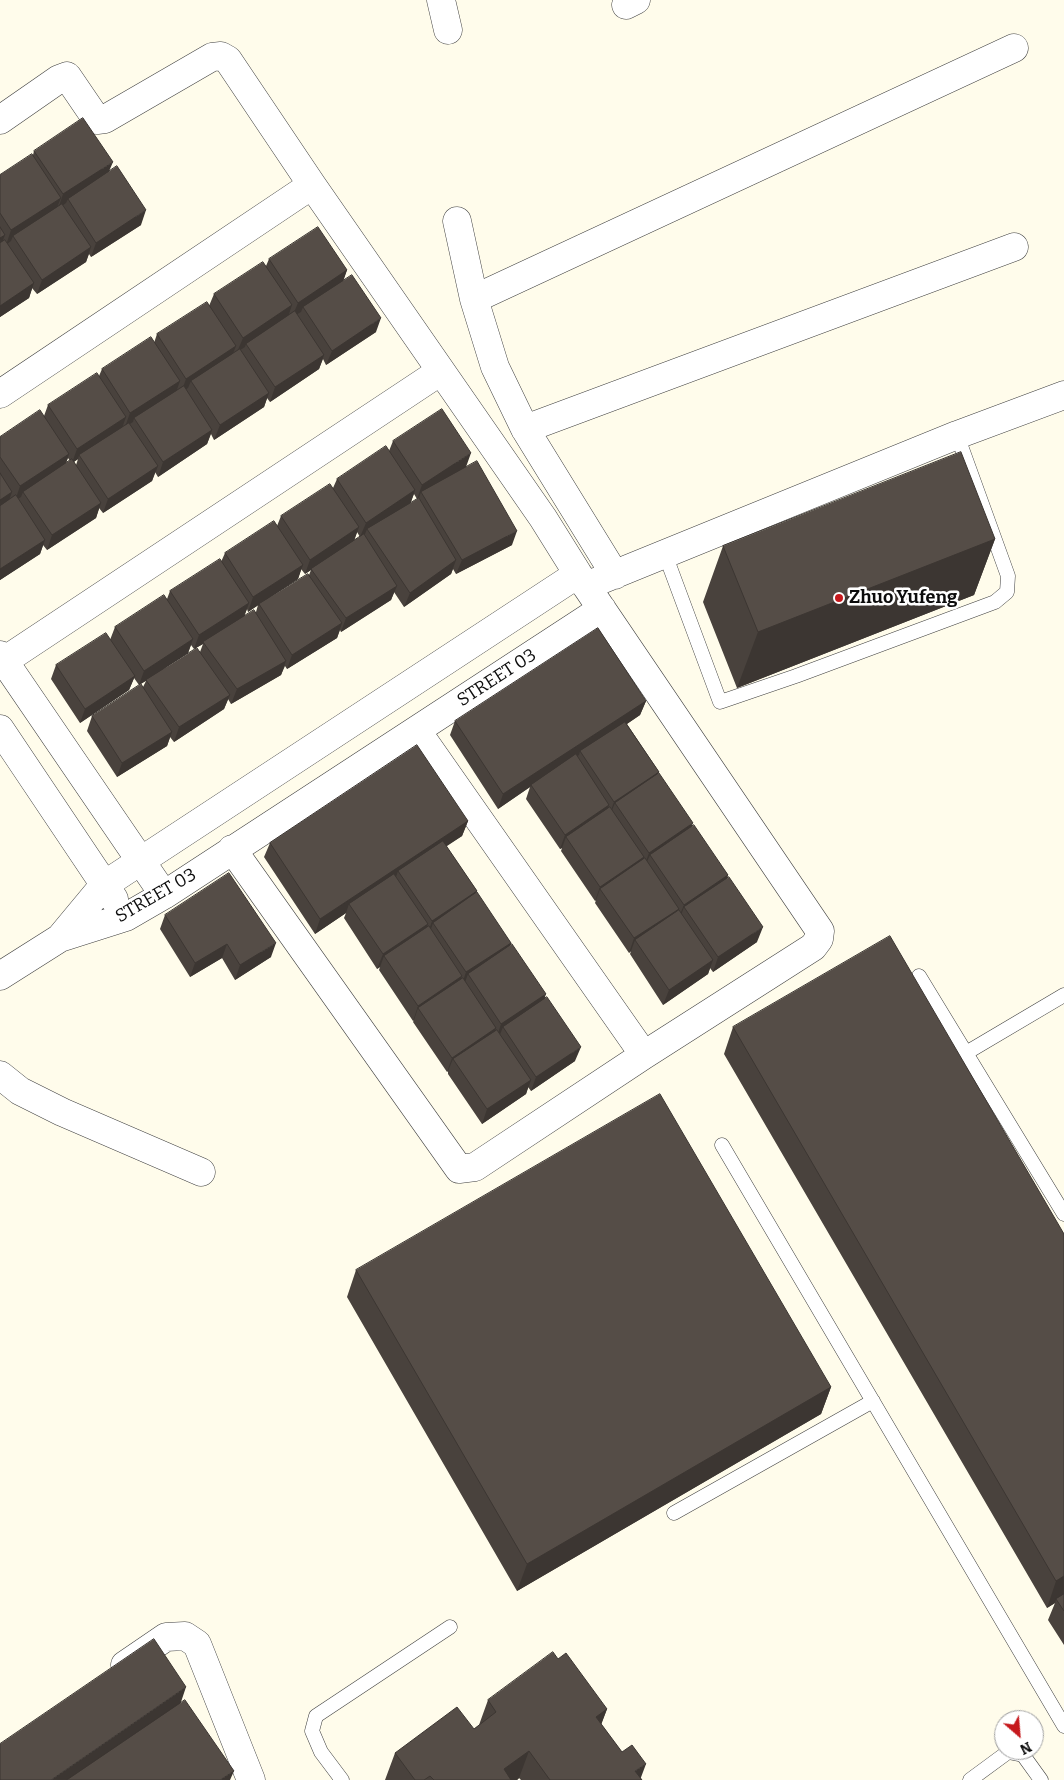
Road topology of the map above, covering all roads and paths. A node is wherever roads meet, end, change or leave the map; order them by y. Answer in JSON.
{"nodes":[{"id":1,"x":441,"y":0,"type":"edge"},
{"id":2,"x":448,"y":30,"type":"dead end"},
{"id":3,"x":1014,"y":48,"type":"dead end"},
{"id":4,"x":0,"y":120,"type":"edge"},
{"id":5,"x":312,"y":185,"type":"junction"},
{"id":6,"x":457,"y":221,"type":"dead end"},
{"id":7,"x":1014,"y":247,"type":"dead end"},
{"id":8,"x":474,"y":299,"type":"junction"},
{"id":9,"x":441,"y":371,"type":"junction"},
{"id":10,"x":0,"y":394,"type":"edge"},
{"id":11,"x":1064,"y":395,"type":"edge"},
{"id":12,"x":525,"y":429,"type":"junction"},
{"id":13,"x":957,"y":435,"type":"junction"},
{"id":14,"x":665,"y":554,"type":"junction"},
{"id":15,"x":615,"y":575,"type":"junction"},
{"id":16,"x":582,"y":580,"type":"junction"},
{"id":17,"x":602,"y":609,"type":"junction"},
{"id":18,"x":2,"y":658,"type":"edge"},
{"id":19,"x":0,"y":729,"type":"edge"},
{"id":20,"x":417,"y":731,"type":"junction"},
{"id":21,"x":232,"y":849,"type":"junction"},
{"id":22,"x":141,"y":861,"type":"junction"},
{"id":23,"x":104,"y":885,"type":"junction"},
{"id":24,"x":164,"y":895,"type":"junction"},
{"id":25,"x":126,"y":916,"type":"junction"},
{"id":26,"x":60,"y":938,"type":"junction"},
{"id":27,"x":0,"y":976,"type":"edge"},
{"id":28,"x":919,"y":976,"type":"dead end"},
{"id":29,"x":1064,"y":995,"type":"edge"},
{"id":30,"x":966,"y":1053,"type":"junction"},
{"id":31,"x":644,"y":1055,"type":"junction"},
{"id":32,"x":0,"y":1076,"type":"edge"},
{"id":33,"x":722,"y":1145,"type":"dead end"},
{"id":34,"x":201,"y":1172,"type":"dead end"},
{"id":35,"x":1064,"y":1214,"type":"edge"},
{"id":36,"x":873,"y":1401,"type":"junction"},
{"id":37,"x":674,"y":1513,"type":"dead end"},
{"id":38,"x":450,"y":1627,"type":"dead end"},
{"id":39,"x":103,"y":1680,"type":"edge"},
{"id":40,"x":1064,"y":1726,"type":"edge"},
{"id":41,"x":251,"y":1780,"type":"edge"},
{"id":42,"x":342,"y":1780,"type":"edge"},
{"id":43,"x":970,"y":1780,"type":"edge"},
{"id":44,"x":1041,"y":1780,"type":"edge"}],
"edges":[{"from":1,"to":2,"type":"street"},
{"from":3,"to":8,"type":"street"},
{"from":4,"to":5,"type":"street"},
{"from":5,"to":9,"type":"street"},
{"from":5,"to":10,"type":"street"},
{"from":6,"to":8,"type":"street"},
{"from":7,"to":12,"type":"street"},
{"from":8,"to":12,"type":"street"},
{"from":9,"to":16,"type":"street"},
{"from":9,"to":18,"type":"street"},
{"from":11,"to":13,"type":"street","name":"STREET 03"},
{"from":12,"to":15,"type":"street"},
{"from":13,"to":14,"type":"street","name":"STREET 03"},
{"from":13,"to":14,"type":"lane"},
{"from":14,"to":15,"type":"street","name":"STREET 03"},
{"from":15,"to":16,"type":"street","name":"STREET 03"},
{"from":16,"to":17,"type":"street"},
{"from":16,"to":22,"type":"street","name":"STREET 03"},
{"from":17,"to":20,"type":"street","name":"STREET 03"},
{"from":17,"to":31,"type":"street"},
{"from":18,"to":22,"type":"street"},
{"from":19,"to":23,"type":"street"},
{"from":20,"to":21,"type":"street","name":"STREET 03"},
{"from":20,"to":31,"type":"street"},
{"from":21,"to":24,"type":"street","name":"STREET 03"},
{"from":21,"to":31,"type":"street"},
{"from":22,"to":23,"type":"street","name":"STREET 03"},
{"from":22,"to":24,"type":"street"},
{"from":23,"to":25,"type":"street"},
{"from":23,"to":26,"type":"street","name":"STREET 03"},
{"from":24,"to":25,"type":"street","name":"STREET 03"},
{"from":25,"to":26,"type":"street","name":"STREET 03"},
{"from":26,"to":27,"type":"street"},
{"from":28,"to":30,"type":"lane"},
{"from":29,"to":30,"type":"lane"},
{"from":30,"to":35,"type":"lane"},
{"from":32,"to":34,"type":"street"},
{"from":33,"to":36,"type":"lane"},
{"from":36,"to":37,"type":"lane"},
{"from":36,"to":40,"type":"lane"},
{"from":38,"to":42,"type":"lane"},
{"from":39,"to":41,"type":"street"},
{"from":43,"to":44,"type":"lane"}]}
